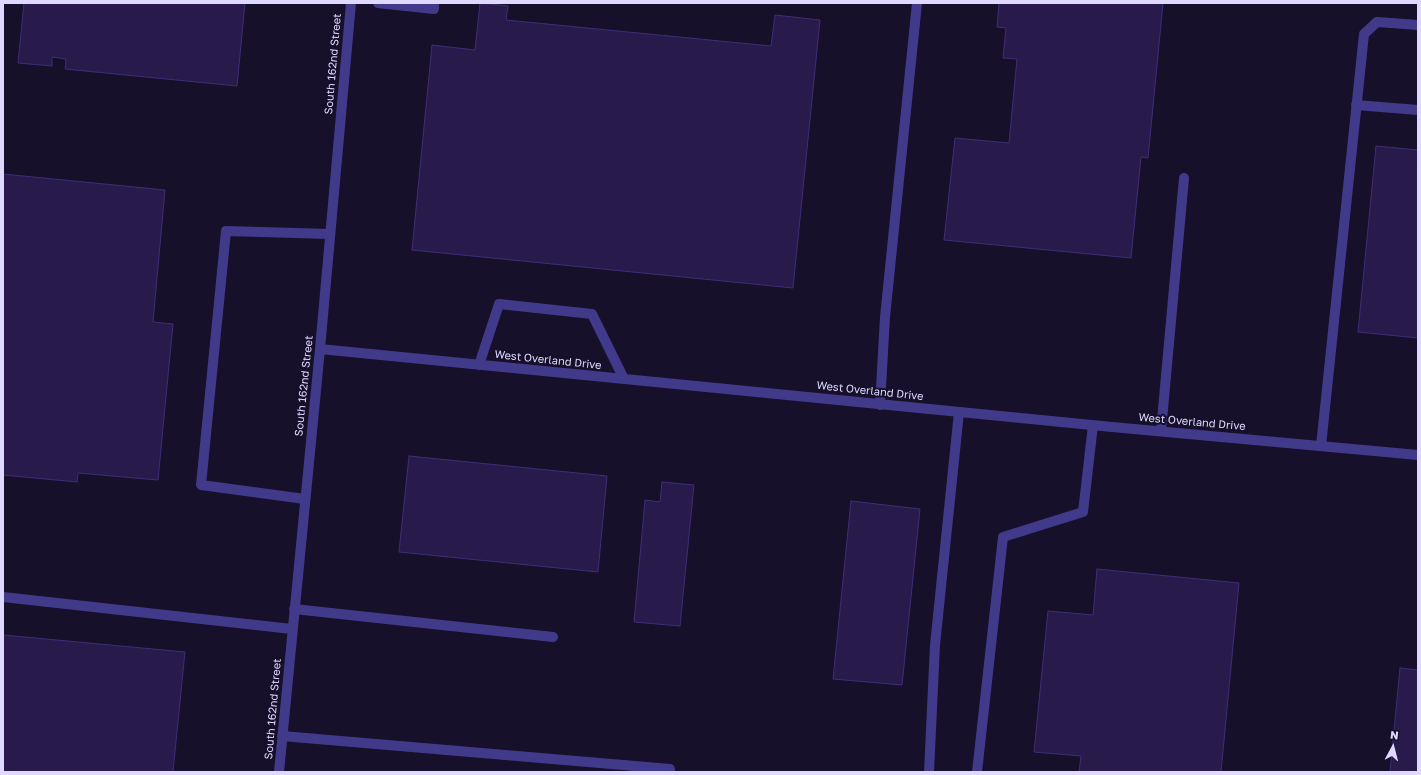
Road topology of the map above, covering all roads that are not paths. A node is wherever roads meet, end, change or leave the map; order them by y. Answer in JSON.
{"nodes":[{"id":1,"x":351,"y":3,"type":"edge"},
{"id":2,"x":378,"y":3,"type":"edge"},
{"id":3,"x":434,"y":3,"type":"edge"},
{"id":4,"x":917,"y":3,"type":"edge"},
{"id":5,"x":1418,"y":25,"type":"edge"},
{"id":6,"x":1356,"y":105,"type":"junction"},
{"id":7,"x":1418,"y":110,"type":"edge"},
{"id":8,"x":1184,"y":178,"type":"dead end"},
{"id":9,"x":330,"y":234,"type":"junction"},
{"id":10,"x":320,"y":349,"type":"junction"},
{"id":11,"x":479,"y":365,"type":"junction"},
{"id":12,"x":624,"y":379,"type":"junction"},
{"id":13,"x":880,"y":404,"type":"junction"},
{"id":14,"x":959,"y":412,"type":"junction"},
{"id":15,"x":1093,"y":425,"type":"junction"},
{"id":16,"x":1161,"y":431,"type":"junction"},
{"id":17,"x":1321,"y":446,"type":"junction"},
{"id":18,"x":1418,"y":455,"type":"edge"},
{"id":19,"x":305,"y":499,"type":"junction"},
{"id":20,"x":3,"y":597,"type":"edge"},
{"id":21,"x":294,"y":609,"type":"junction"},
{"id":22,"x":292,"y":629,"type":"junction"},
{"id":23,"x":553,"y":637,"type":"dead end"},
{"id":24,"x":282,"y":736,"type":"junction"},
{"id":25,"x":670,"y":769,"type":"dead end"},
{"id":26,"x":279,"y":772,"type":"edge"},
{"id":27,"x":929,"y":772,"type":"edge"},
{"id":28,"x":977,"y":772,"type":"edge"}],
"edges":[{"from":1,"to":9,"type":"street","name":"South 162nd Street"},
{"from":2,"to":3,"type":"street"},
{"from":4,"to":13,"type":"street"},
{"from":5,"to":6,"type":"street"},
{"from":6,"to":7,"type":"street"},
{"from":6,"to":17,"type":"street"},
{"from":8,"to":16,"type":"street"},
{"from":9,"to":10,"type":"street","name":"South 162nd Street"},
{"from":9,"to":19,"type":"street"},
{"from":10,"to":11,"type":"street","name":"West Overland Drive"},
{"from":10,"to":19,"type":"street","name":"South 162nd Street"},
{"from":11,"to":12,"type":"street","name":"West Overland Drive"},
{"from":11,"to":12,"type":"street"},
{"from":12,"to":13,"type":"street","name":"West Overland Drive"},
{"from":13,"to":14,"type":"street","name":"West Overland Drive"},
{"from":14,"to":15,"type":"street","name":"West Overland Drive"},
{"from":14,"to":27,"type":"street"},
{"from":15,"to":16,"type":"street","name":"West Overland Drive"},
{"from":15,"to":28,"type":"street"},
{"from":16,"to":17,"type":"street","name":"West Overland Drive"},
{"from":17,"to":18,"type":"street","name":"West Overland Drive"},
{"from":19,"to":21,"type":"street","name":"South 162nd Street"},
{"from":20,"to":22,"type":"street"},
{"from":21,"to":22,"type":"street","name":"South 162nd Street"},
{"from":21,"to":23,"type":"street"},
{"from":22,"to":24,"type":"street","name":"South 162nd Street"},
{"from":24,"to":25,"type":"street"},
{"from":24,"to":26,"type":"street","name":"South 162nd Street"}]}
